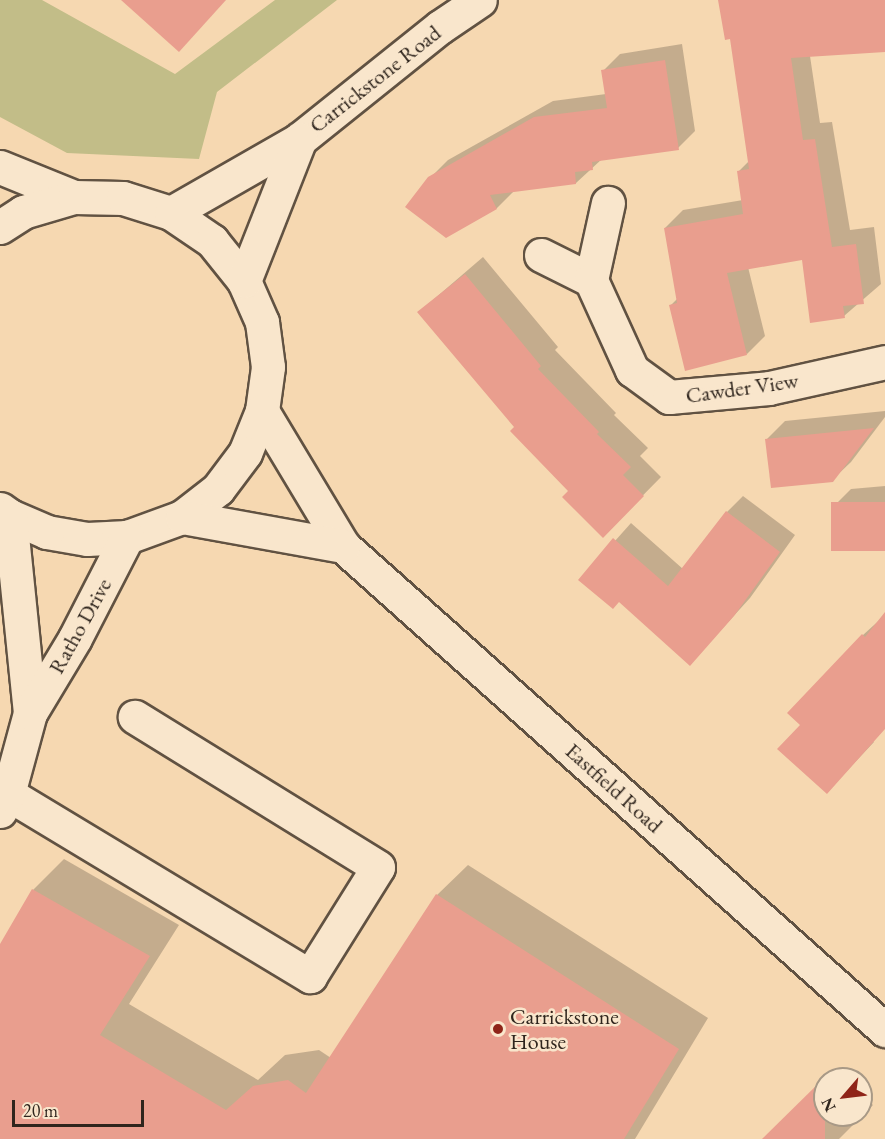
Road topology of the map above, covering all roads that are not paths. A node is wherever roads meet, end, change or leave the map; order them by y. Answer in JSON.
{"nodes":[{"id":1,"x":480,"y":0,"type":"edge"},
{"id":2,"x":300,"y":138,"type":"junction"},
{"id":3,"x":0,"y":167,"type":"edge"},
{"id":4,"x":74,"y":197,"type":"junction"},
{"id":5,"x":608,"y":203,"type":"dead end"},
{"id":6,"x":171,"y":213,"type":"junction"},
{"id":7,"x":0,"y":227,"type":"edge"},
{"id":8,"x":541,"y":255,"type":"dead end"},
{"id":9,"x":591,"y":280,"type":"junction"},
{"id":10,"x":244,"y":281,"type":"junction"},
{"id":11,"x":885,"y":362,"type":"edge"},
{"id":12,"x":262,"y":411,"type":"junction"},
{"id":13,"x":5,"y":513,"type":"edge"},
{"id":14,"x":182,"y":517,"type":"junction"},
{"id":15,"x":128,"y":537,"type":"junction"},
{"id":16,"x":343,"y":546,"type":"junction"},
{"id":17,"x":30,"y":713,"type":"junction"},
{"id":18,"x":135,"y":717,"type":"dead end"},
{"id":19,"x":4,"y":802,"type":"edge"},
{"id":20,"x":885,"y":1030,"type":"edge"}],
"edges":[{"from":1,"to":2,"type":"street","name":"Carrickstone Road"},
{"from":2,"to":6,"type":"street","name":"Carrickstone Road"},
{"from":2,"to":10,"type":"street","name":"Carrickstone Road"},
{"from":3,"to":4,"type":"street"},
{"from":4,"to":6,"type":"street"},
{"from":4,"to":7,"type":"street"},
{"from":5,"to":9,"type":"street"},
{"from":6,"to":10,"type":"street"},
{"from":8,"to":9,"type":"street"},
{"from":9,"to":11,"type":"street","name":"Cawder View"},
{"from":10,"to":12,"type":"street"},
{"from":12,"to":14,"type":"street"},
{"from":12,"to":16,"type":"street","name":"Eastfield Road"},
{"from":13,"to":15,"type":"street"},
{"from":13,"to":17,"type":"street","name":"Ratho Drive"},
{"from":14,"to":15,"type":"street"},
{"from":14,"to":16,"type":"street"},
{"from":15,"to":17,"type":"street","name":"Ratho Drive"},
{"from":16,"to":20,"type":"street","name":"Eastfield Road"},
{"from":17,"to":19,"type":"street","name":"Ratho Drive"},
{"from":18,"to":19,"type":"street"}]}
